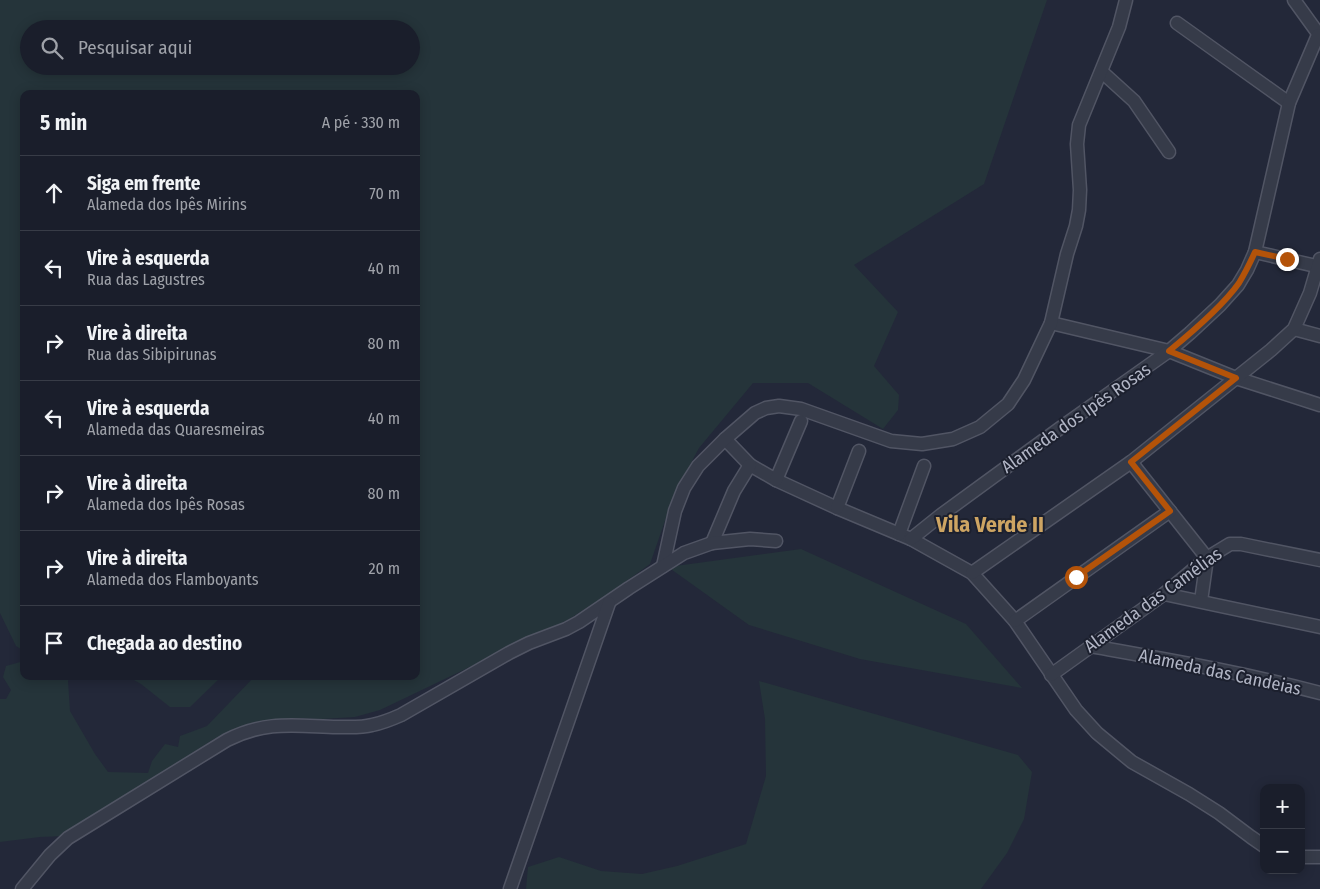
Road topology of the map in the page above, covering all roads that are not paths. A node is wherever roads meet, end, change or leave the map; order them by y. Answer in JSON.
{"nodes":[{"id":1,"x":1126,"y":0,"type":"edge"},
{"id":2,"x":1294,"y":0,"type":"edge"},
{"id":3,"x":1176,"y":23,"type":"dead end"},
{"id":4,"x":1319,"y":36,"type":"edge"},
{"id":5,"x":1102,"y":72,"type":"junction"},
{"id":6,"x":1290,"y":103,"type":"junction"},
{"id":7,"x":1168,"y":152,"type":"dead end"},
{"id":8,"x":1255,"y":252,"type":"junction"},
{"id":9,"x":1319,"y":264,"type":"edge"},
{"id":10,"x":1051,"y":323,"type":"junction"},
{"id":11,"x":1294,"y":329,"type":"junction"},
{"id":12,"x":1320,"y":336,"type":"edge"},
{"id":13,"x":1169,"y":351,"type":"junction"},
{"id":14,"x":1236,"y":378,"type":"junction"},
{"id":15,"x":1320,"y":405,"type":"edge"},
{"id":16,"x":801,"y":421,"type":"dead end"},
{"id":17,"x":725,"y":439,"type":"junction"},
{"id":18,"x":859,"y":451,"type":"dead end"},
{"id":19,"x":1131,"y":462,"type":"junction"},
{"id":20,"x":750,"y":465,"type":"junction"},
{"id":21,"x":924,"y":466,"type":"dead end"},
{"id":22,"x":776,"y":480,"type":"junction"},
{"id":23,"x":837,"y":508,"type":"junction"},
{"id":24,"x":1170,"y":511,"type":"junction"},
{"id":25,"x":905,"y":536,"type":"junction"},
{"id":26,"x":776,"y":541,"type":"dead end"},
{"id":27,"x":712,"y":543,"type":"junction"},
{"id":28,"x":1207,"y":558,"type":"junction"},
{"id":29,"x":1320,"y":560,"type":"edge"},
{"id":30,"x":663,"y":566,"type":"junction"},
{"id":31,"x":972,"y":573,"type":"junction"},
{"id":32,"x":1164,"y":594,"type":"junction"},
{"id":33,"x":1201,"y":601,"type":"junction"},
{"id":34,"x":609,"y":603,"type":"junction"},
{"id":35,"x":1014,"y":622,"type":"junction"},
{"id":36,"x":1320,"y":627,"type":"edge"},
{"id":37,"x":1091,"y":646,"type":"junction"},
{"id":38,"x":1051,"y":675,"type":"junction"},
{"id":39,"x":1320,"y":693,"type":"edge"},
{"id":40,"x":1260,"y":843,"type":"edge"},
{"id":41,"x":1305,"y":857,"type":"edge"},
{"id":42,"x":1320,"y":858,"type":"edge"},
{"id":43,"x":22,"y":889,"type":"edge"},
{"id":44,"x":510,"y":889,"type":"edge"}],
"edges":[{"from":1,"to":5,"type":"street"},
{"from":2,"to":4,"type":"street"},
{"from":3,"to":6,"type":"street"},
{"from":4,"to":6,"type":"street","name":"Alameda dos Ipês Rosas"},
{"from":5,"to":7,"type":"street"},
{"from":5,"to":10,"type":"street"},
{"from":6,"to":8,"type":"street","name":"Alameda dos Ipês Rosas"},
{"from":8,"to":9,"type":"street"},
{"from":8,"to":13,"type":"street","name":"Alameda dos Ipês Rosas"},
{"from":9,"to":11,"type":"street"},
{"from":10,"to":13,"type":"street"},
{"from":10,"to":17,"type":"street"},
{"from":11,"to":12,"type":"street"},
{"from":11,"to":14,"type":"street"},
{"from":13,"to":14,"type":"street"},
{"from":13,"to":25,"type":"street","name":"Alameda dos Ipês Rosas"},
{"from":14,"to":15,"type":"street"},
{"from":14,"to":19,"type":"street"},
{"from":16,"to":22,"type":"street"},
{"from":17,"to":20,"type":"street"},
{"from":17,"to":30,"type":"street"},
{"from":18,"to":23,"type":"street"},
{"from":19,"to":24,"type":"street"},
{"from":19,"to":31,"type":"street"},
{"from":20,"to":22,"type":"street"},
{"from":20,"to":27,"type":"street"},
{"from":21,"to":25,"type":"street"},
{"from":22,"to":23,"type":"street"},
{"from":23,"to":25,"type":"street"},
{"from":24,"to":28,"type":"street"},
{"from":24,"to":35,"type":"street"},
{"from":25,"to":31,"type":"street"},
{"from":26,"to":27,"type":"street"},
{"from":27,"to":30,"type":"street"},
{"from":28,"to":29,"type":"street","name":"Alameda das Camélias"},
{"from":28,"to":32,"type":"street","name":"Alameda das Camélias"},
{"from":28,"to":33,"type":"street"},
{"from":30,"to":34,"type":"street"},
{"from":31,"to":35,"type":"street"},
{"from":32,"to":33,"type":"street"},
{"from":32,"to":37,"type":"street","name":"Alameda das Camélias"},
{"from":33,"to":36,"type":"street"},
{"from":34,"to":43,"type":"street"},
{"from":34,"to":44,"type":"street"},
{"from":35,"to":38,"type":"street"},
{"from":37,"to":38,"type":"street","name":"Alameda das Camélias"},
{"from":37,"to":39,"type":"street","name":"Alameda das Candeias"},
{"from":38,"to":40,"type":"street"},
{"from":41,"to":42,"type":"street"}]}
